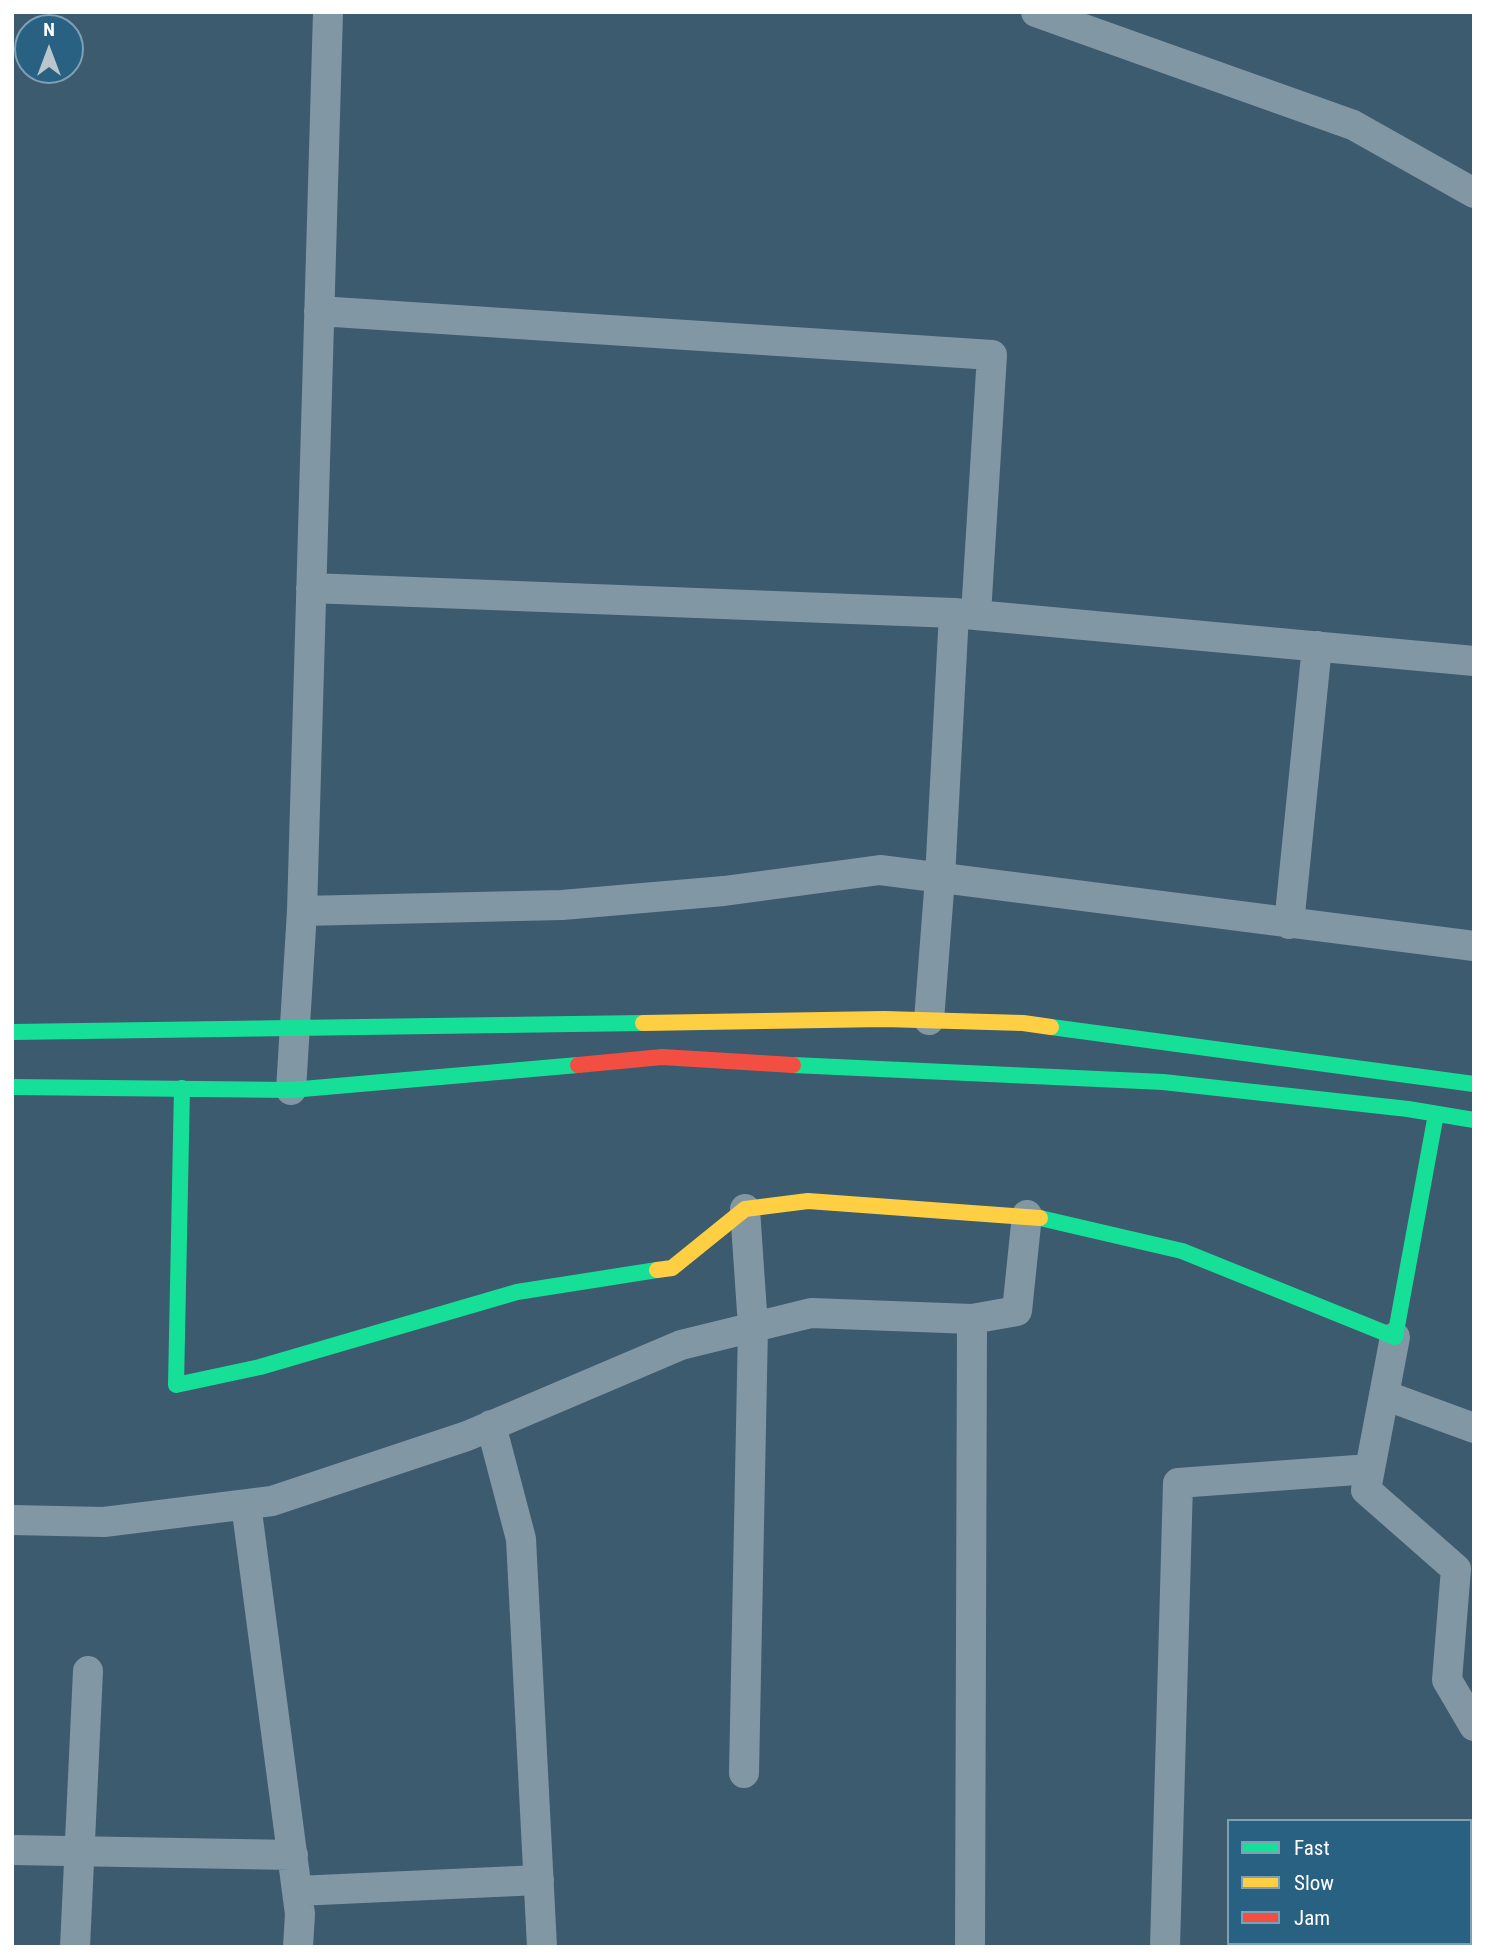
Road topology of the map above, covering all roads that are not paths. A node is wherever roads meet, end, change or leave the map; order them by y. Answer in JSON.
{"nodes":[{"id":1,"x":328,"y":12,"type":"edge"},
{"id":2,"x":1036,"y":12,"type":"edge"},
{"id":3,"x":1474,"y":193,"type":"edge"},
{"id":4,"x":319,"y":312,"type":"junction"},
{"id":5,"x":311,"y":588,"type":"junction"},
{"id":6,"x":965,"y":613,"type":"junction"},
{"id":7,"x":1317,"y":646,"type":"junction"},
{"id":8,"x":1474,"y":661,"type":"edge"},
{"id":9,"x":940,"y":878,"type":"junction"},
{"id":10,"x":302,"y":911,"type":"junction"},
{"id":11,"x":1289,"y":924,"type":"junction"},
{"id":12,"x":1474,"y":946,"type":"edge"},
{"id":13,"x":929,"y":1020,"type":"junction"},
{"id":14,"x":296,"y":1028,"type":"junction"},
{"id":15,"x":12,"y":1032,"type":"edge"},
{"id":16,"x":1474,"y":1084,"type":"edge"},
{"id":17,"x":12,"y":1087,"type":"edge"},
{"id":18,"x":182,"y":1088,"type":"junction"},
{"id":19,"x":291,"y":1090,"type":"junction"},
{"id":20,"x":1436,"y":1114,"type":"junction"},
{"id":21,"x":1474,"y":1120,"type":"edge"},
{"id":22,"x":744,"y":1209,"type":"junction"},
{"id":23,"x":1027,"y":1215,"type":"junction"},
{"id":24,"x":972,"y":1319,"type":"junction"},
{"id":25,"x":753,"y":1327,"type":"junction"},
{"id":26,"x":1395,"y":1337,"type":"junction"},
{"id":27,"x":1384,"y":1395,"type":"junction"},
{"id":28,"x":491,"y":1425,"type":"junction"},
{"id":29,"x":1474,"y":1428,"type":"edge"},
{"id":30,"x":1370,"y":1469,"type":"junction"},
{"id":31,"x":246,"y":1504,"type":"junction"},
{"id":32,"x":12,"y":1520,"type":"edge"},
{"id":33,"x":88,"y":1671,"type":"dead end"},
{"id":34,"x":1474,"y":1726,"type":"edge"},
{"id":35,"x":744,"y":1773,"type":"dead end"},
{"id":36,"x":12,"y":1850,"type":"edge"},
{"id":37,"x":79,"y":1853,"type":"junction"},
{"id":38,"x":293,"y":1855,"type":"junction"},
{"id":39,"x":1474,"y":1862,"type":"edge"},
{"id":40,"x":539,"y":1880,"type":"junction"},
{"id":41,"x":297,"y":1891,"type":"junction"},
{"id":42,"x":1472,"y":1892,"type":"edge"},
{"id":43,"x":75,"y":1947,"type":"edge"},
{"id":44,"x":299,"y":1947,"type":"edge"},
{"id":45,"x":542,"y":1947,"type":"edge"},
{"id":46,"x":970,"y":1947,"type":"edge"},
{"id":47,"x":1165,"y":1947,"type":"edge"}],
"edges":[{"from":1,"to":4,"type":"street"},
{"from":2,"to":3,"type":"street"},
{"from":4,"to":5,"type":"street"},
{"from":4,"to":6,"type":"street"},
{"from":5,"to":6,"type":"street"},
{"from":5,"to":10,"type":"street"},
{"from":6,"to":7,"type":"street"},
{"from":6,"to":9,"type":"street"},
{"from":7,"to":8,"type":"street"},
{"from":7,"to":11,"type":"street"},
{"from":9,"to":10,"type":"street"},
{"from":9,"to":11,"type":"street"},
{"from":9,"to":13,"type":"street"},
{"from":10,"to":14,"type":"street"},
{"from":11,"to":12,"type":"street"},
{"from":13,"to":14,"type":"street"},
{"from":13,"to":16,"type":"street"},
{"from":14,"to":15,"type":"street"},
{"from":14,"to":19,"type":"street"},
{"from":17,"to":18,"type":"street"},
{"from":18,"to":19,"type":"street"},
{"from":18,"to":22,"type":"street"},
{"from":19,"to":20,"type":"street"},
{"from":20,"to":21,"type":"street"},
{"from":20,"to":26,"type":"street"},
{"from":22,"to":23,"type":"street"},
{"from":22,"to":25,"type":"street"},
{"from":23,"to":24,"type":"street"},
{"from":23,"to":26,"type":"street"},
{"from":24,"to":25,"type":"street"},
{"from":24,"to":46,"type":"street"},
{"from":25,"to":28,"type":"street"},
{"from":25,"to":35,"type":"street"},
{"from":26,"to":27,"type":"street"},
{"from":27,"to":29,"type":"street"},
{"from":27,"to":30,"type":"street"},
{"from":28,"to":31,"type":"street"},
{"from":28,"to":40,"type":"street"},
{"from":30,"to":34,"type":"street"},
{"from":30,"to":47,"type":"street"},
{"from":31,"to":32,"type":"street"},
{"from":31,"to":38,"type":"street"},
{"from":33,"to":37,"type":"street"},
{"from":36,"to":37,"type":"street"},
{"from":37,"to":38,"type":"street"},
{"from":37,"to":43,"type":"street"},
{"from":38,"to":41,"type":"street"},
{"from":39,"to":42,"type":"street"},
{"from":40,"to":41,"type":"street"},
{"from":40,"to":45,"type":"street"},
{"from":41,"to":44,"type":"street"}]}
